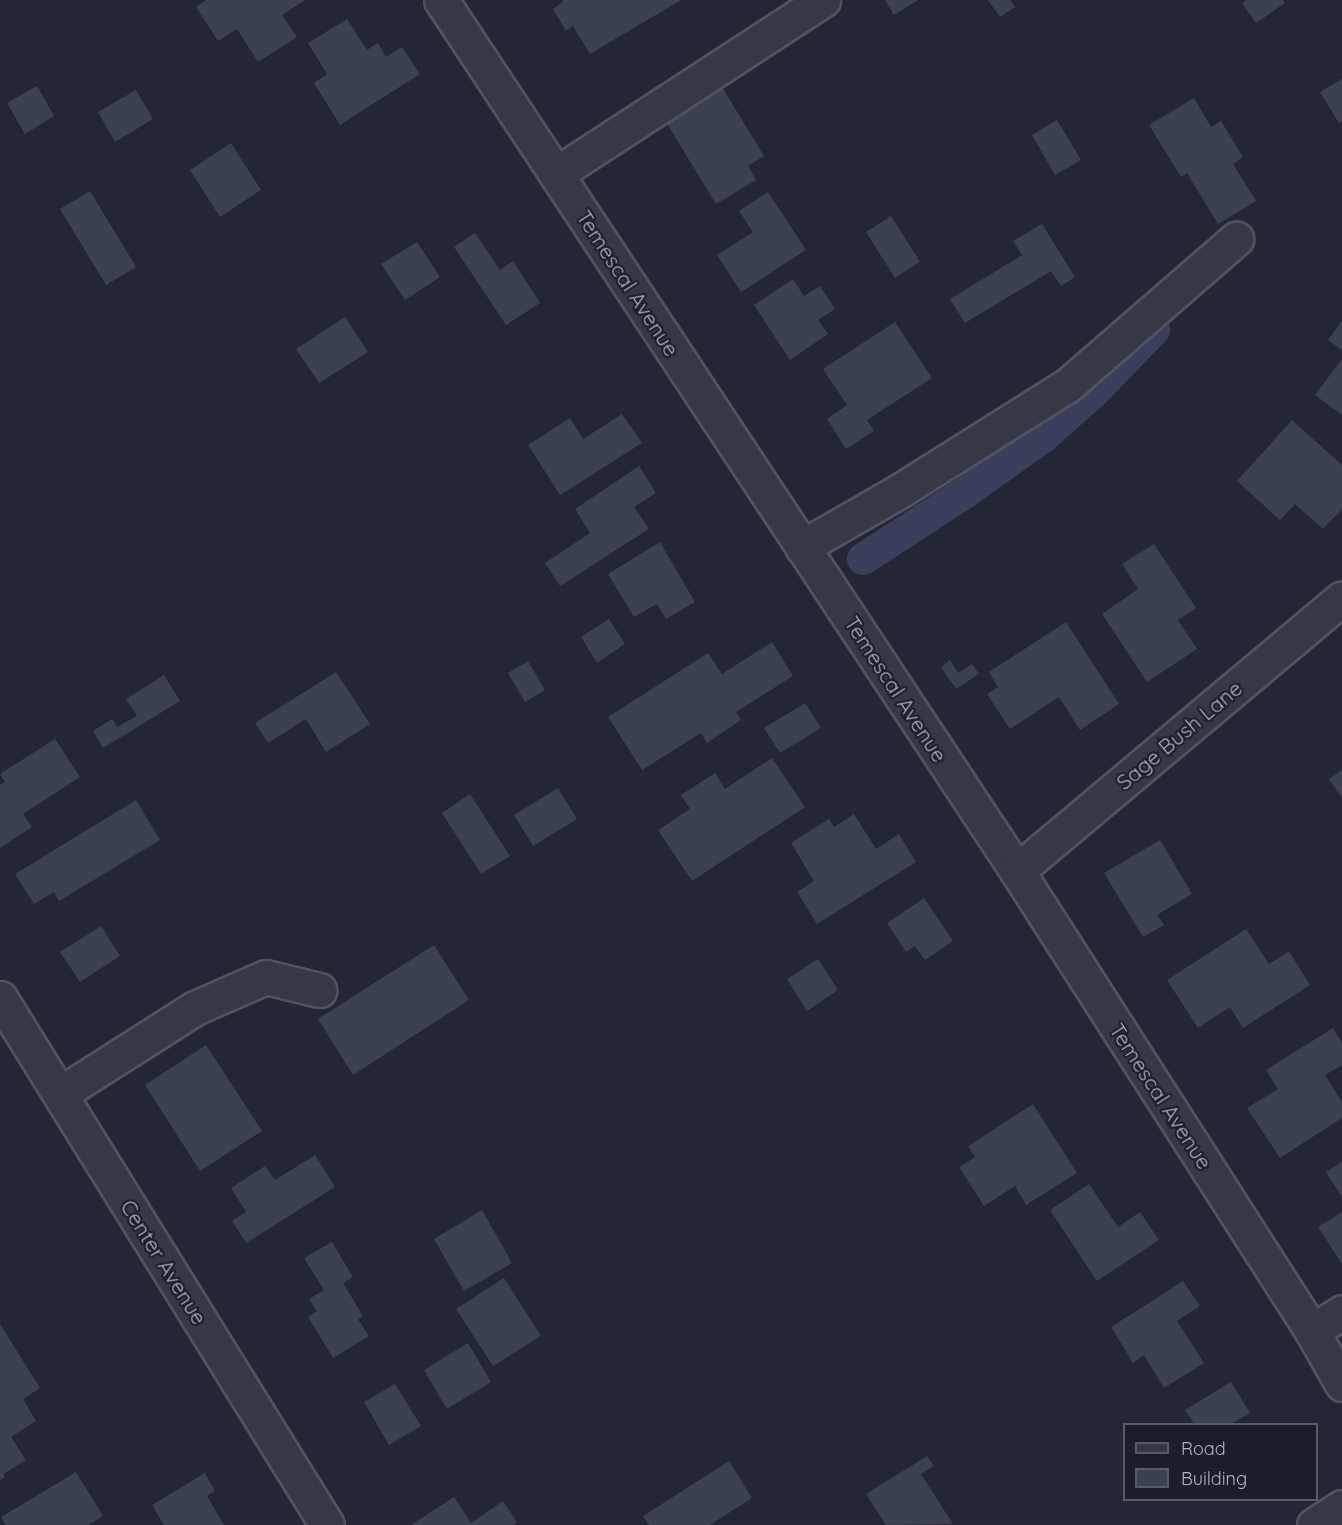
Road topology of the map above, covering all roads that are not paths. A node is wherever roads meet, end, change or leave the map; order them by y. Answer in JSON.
{"nodes":[{"id":1,"x":441,"y":0,"type":"edge"},
{"id":2,"x":823,"y":0,"type":"edge"},
{"id":3,"x":556,"y":174,"type":"junction"},
{"id":4,"x":1236,"y":238,"type":"dead end"},
{"id":5,"x":802,"y":547,"type":"junction"},
{"id":6,"x":1342,"y":598,"type":"edge"},
{"id":7,"x":1017,"y":872,"type":"junction"},
{"id":8,"x":319,"y":990,"type":"dead end"},
{"id":9,"x":0,"y":998,"type":"edge"},
{"id":10,"x":60,"y":1094,"type":"junction"},
{"id":11,"x":1342,"y":1312,"type":"edge"},
{"id":12,"x":1312,"y":1330,"type":"junction"},
{"id":13,"x":1342,"y":1384,"type":"edge"},
{"id":14,"x":1342,"y":1507,"type":"edge"},
{"id":15,"x":326,"y":1525,"type":"edge"},
{"id":16,"x":1314,"y":1525,"type":"edge"}],
"edges":[{"from":1,"to":3,"type":"street","name":"Temescal Avenue"},
{"from":2,"to":3,"type":"street"},
{"from":3,"to":5,"type":"street","name":"Temescal Avenue"},
{"from":4,"to":5,"type":"street"},
{"from":5,"to":7,"type":"street","name":"Temescal Avenue"},
{"from":6,"to":7,"type":"street","name":"Sage Bush Lane"},
{"from":7,"to":12,"type":"street","name":"Temescal Avenue"},
{"from":8,"to":10,"type":"street"},
{"from":9,"to":10,"type":"street","name":"Center Avenue"},
{"from":10,"to":15,"type":"street","name":"Center Avenue"},
{"from":11,"to":12,"type":"street"},
{"from":12,"to":13,"type":"street","name":"Temescal Avenue"},
{"from":14,"to":16,"type":"street"}]}
